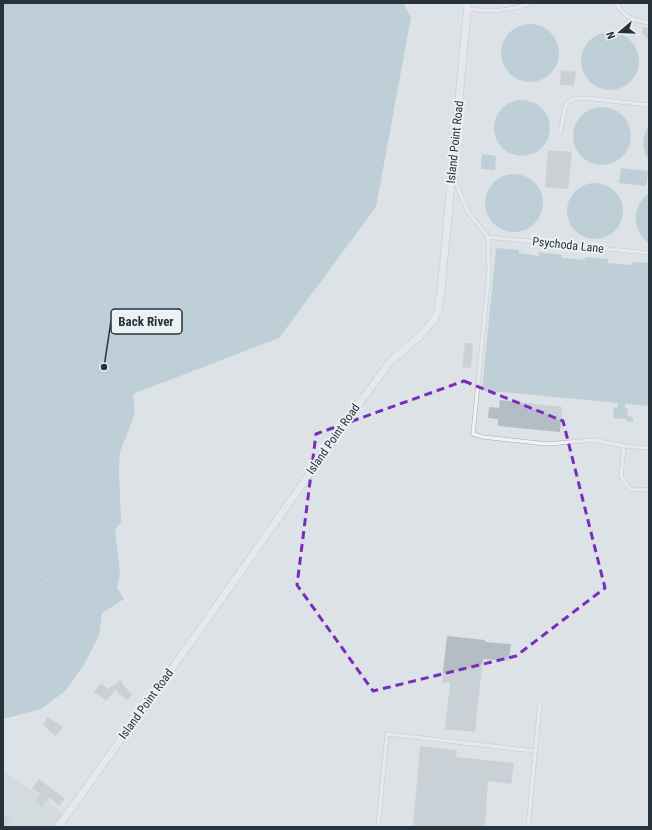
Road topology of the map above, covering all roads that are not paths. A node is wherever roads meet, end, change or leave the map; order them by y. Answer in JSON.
{"nodes":[{"id":1,"x":532,"y":3,"type":"edge"},
{"id":2,"x":616,"y":3,"type":"edge"},
{"id":3,"x":468,"y":6,"type":"edge"},
{"id":4,"x":649,"y":23,"type":"edge"},
{"id":5,"x":649,"y":105,"type":"edge"},
{"id":6,"x":560,"y":134,"type":"dead end"},
{"id":7,"x":452,"y":174,"type":"junction"},
{"id":8,"x":488,"y":237,"type":"junction"},
{"id":9,"x":649,"y":253,"type":"edge"},
{"id":10,"x":624,"y":446,"type":"junction"},
{"id":11,"x":649,"y":448,"type":"edge"},
{"id":12,"x":649,"y":490,"type":"edge"},
{"id":13,"x":540,"y":703,"type":"dead end"},
{"id":14,"x":535,"y":751,"type":"junction"},
{"id":15,"x":58,"y":827,"type":"edge"},
{"id":16,"x":378,"y":827,"type":"edge"},
{"id":17,"x":528,"y":827,"type":"edge"}],
"edges":[{"from":1,"to":3,"type":"lane"},
{"from":2,"to":4,"type":"lane"},
{"from":3,"to":7,"type":"street","name":"Island Point Road"},
{"from":5,"to":6,"type":"lane"},
{"from":7,"to":8,"type":"lane"},
{"from":7,"to":15,"type":"street","name":"Island Point Road"},
{"from":8,"to":9,"type":"lane","name":"Psychoda Lane"},
{"from":8,"to":10,"type":"lane"},
{"from":10,"to":11,"type":"lane"},
{"from":10,"to":12,"type":"lane"},
{"from":13,"to":14,"type":"lane"},
{"from":14,"to":16,"type":"lane"},
{"from":14,"to":17,"type":"lane"}]}
